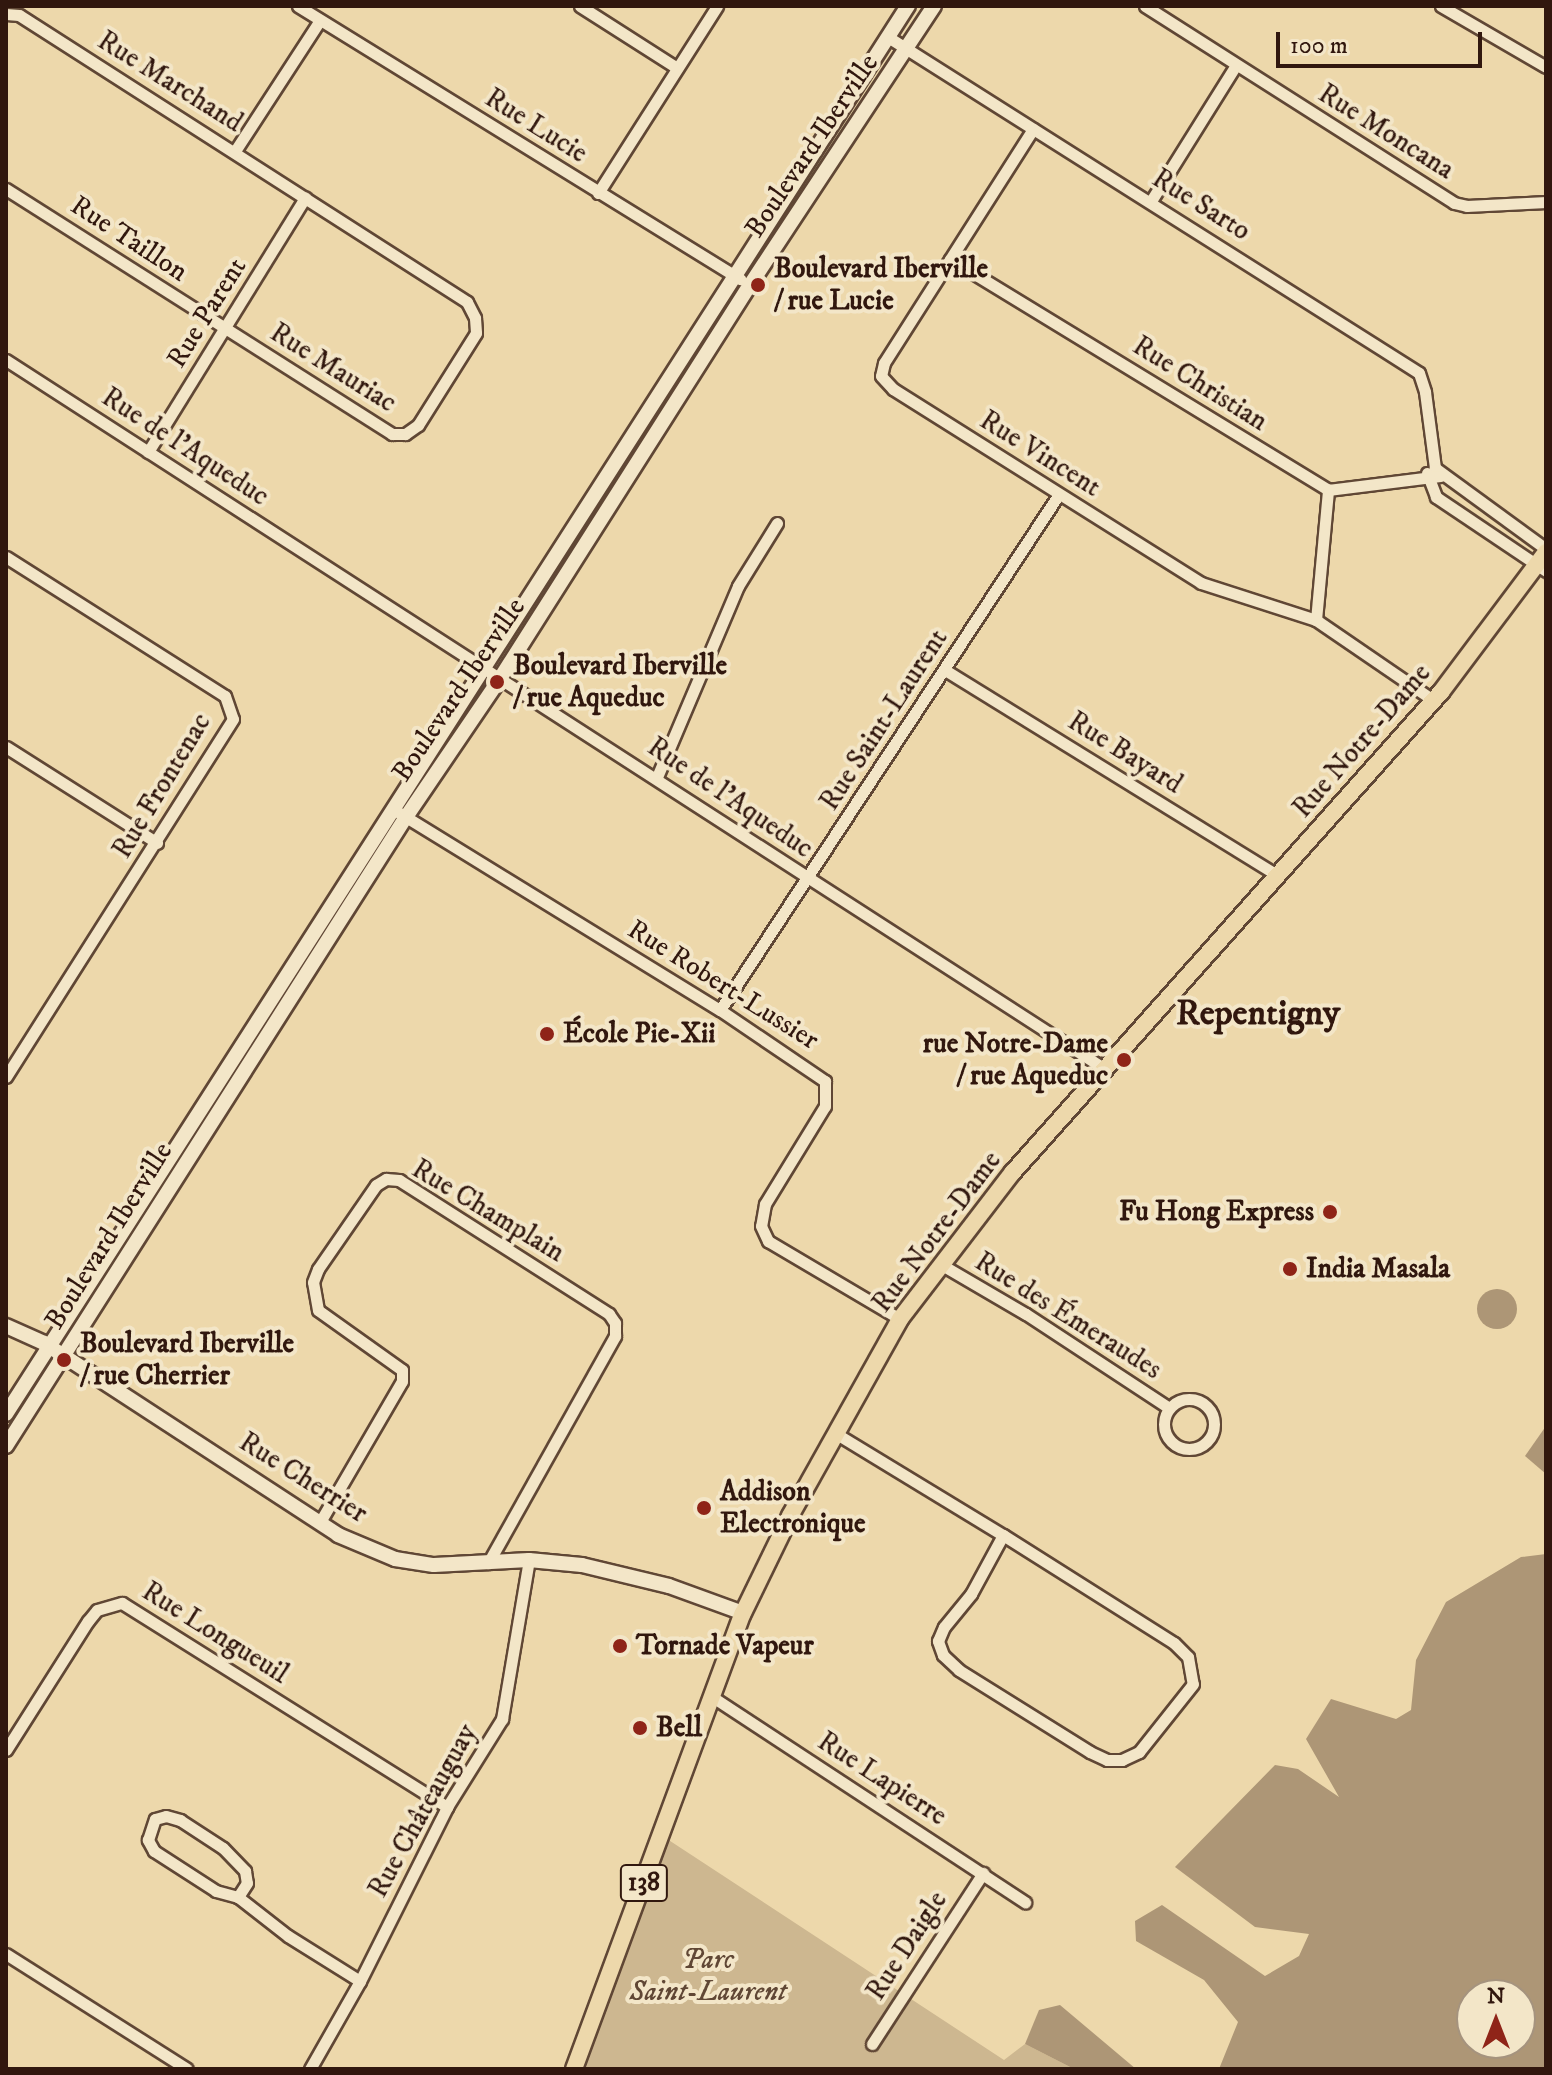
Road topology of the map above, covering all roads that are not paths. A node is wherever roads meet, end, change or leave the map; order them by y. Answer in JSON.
{"nodes":[{"id":1,"x":298,"y":6,"type":"edge"},
{"id":2,"x":580,"y":6,"type":"edge"},
{"id":3,"x":717,"y":6,"type":"edge"},
{"id":4,"x":908,"y":6,"type":"edge"},
{"id":5,"x":934,"y":6,"type":"edge"},
{"id":6,"x":1145,"y":6,"type":"edge"},
{"id":7,"x":1441,"y":6,"type":"edge"},
{"id":8,"x":6,"y":14,"type":"edge"},
{"id":9,"x":320,"y":20,"type":"junction"},
{"id":10,"x":888,"y":37,"type":"junction"},
{"id":11,"x":907,"y":49,"type":"junction"},
{"id":12,"x":1236,"y":65,"type":"junction"},
{"id":13,"x":1546,"y":67,"type":"edge"},
{"id":14,"x":677,"y":68,"type":"junction"},
{"id":15,"x":1033,"y":129,"type":"junction"},
{"id":16,"x":235,"y":151,"type":"junction"},
{"id":17,"x":6,"y":189,"type":"edge"},
{"id":18,"x":598,"y":193,"type":"junction"},
{"id":19,"x":305,"y":198,"type":"junction"},
{"id":20,"x":1151,"y":201,"type":"junction"},
{"id":21,"x":1540,"y":203,"type":"edge"},
{"id":22,"x":1546,"y":209,"type":"edge"},
{"id":23,"x":950,"y":259,"type":"junction"},
{"id":24,"x":734,"y":276,"type":"junction"},
{"id":25,"x":750,"y":285,"type":"junction"},
{"id":26,"x":226,"y":329,"type":"junction"},
{"id":27,"x":6,"y":360,"type":"edge"},
{"id":28,"x":148,"y":452,"type":"junction"},
{"id":29,"x":1432,"y":453,"type":"junction"},
{"id":30,"x":1440,"y":476,"type":"junction"},
{"id":31,"x":1427,"y":477,"type":"junction"},
{"id":32,"x":1328,"y":490,"type":"junction"},
{"id":33,"x":1059,"y":494,"type":"junction"},
{"id":34,"x":777,"y":523,"type":"dead end"},
{"id":35,"x":1546,"y":551,"type":"edge"},
{"id":36,"x":6,"y":557,"type":"edge"},
{"id":37,"x":1541,"y":569,"type":"edge"},
{"id":38,"x":1316,"y":620,"type":"junction"},
{"id":39,"x":484,"y":666,"type":"junction"},
{"id":40,"x":945,"y":670,"type":"junction"},
{"id":41,"x":501,"y":677,"type":"junction"},
{"id":42,"x":1433,"y":700,"type":"junction"},
{"id":43,"x":6,"y":747,"type":"edge"},
{"id":44,"x":657,"y":777,"type":"junction"},
{"id":45,"x":399,"y":813,"type":"junction"},
{"id":46,"x":157,"y":843,"type":"junction"},
{"id":47,"x":1279,"y":876,"type":"junction"},
{"id":48,"x":809,"y":878,"type":"junction"},
{"id":49,"x":720,"y":1010,"type":"junction"},
{"id":50,"x":1105,"y":1069,"type":"junction"},
{"id":51,"x":6,"y":1077,"type":"edge"},
{"id":52,"x":942,"y":1265,"type":"junction"},
{"id":53,"x":900,"y":1319,"type":"junction"},
{"id":54,"x":6,"y":1326,"type":"edge"},
{"id":55,"x":49,"y":1349,"type":"junction"},
{"id":56,"x":63,"y":1357,"type":"junction"},
{"id":57,"x":1169,"y":1408,"type":"junction"},
{"id":58,"x":6,"y":1414,"type":"edge"},
{"id":59,"x":835,"y":1433,"type":"junction"},
{"id":60,"x":6,"y":1446,"type":"edge"},
{"id":61,"x":320,"y":1522,"type":"junction"},
{"id":62,"x":1003,"y":1535,"type":"junction"},
{"id":63,"x":529,"y":1560,"type":"junction"},
{"id":64,"x":488,"y":1563,"type":"junction"},
{"id":65,"x":743,"y":1613,"type":"junction"},
{"id":66,"x":711,"y":1696,"type":"junction"},
{"id":67,"x":6,"y":1750,"type":"edge"},
{"id":68,"x":447,"y":1807,"type":"junction"},
{"id":69,"x":983,"y":1873,"type":"junction"},
{"id":70,"x":238,"y":1897,"type":"junction"},
{"id":71,"x":1025,"y":1902,"type":"dead end"},
{"id":72,"x":6,"y":1954,"type":"edge"},
{"id":73,"x":360,"y":1981,"type":"junction"},
{"id":74,"x":872,"y":2044,"type":"dead end"},
{"id":75,"x":187,"y":2069,"type":"edge"},
{"id":76,"x":310,"y":2069,"type":"edge"},
{"id":77,"x":574,"y":2069,"type":"edge"}],
"edges":[{"from":1,"to":9,"type":"street","name":"Rue Lucie"},
{"from":2,"to":14,"type":"street"},
{"from":3,"to":14,"type":"street"},
{"from":4,"to":10,"type":"street","name":"Boulevard Iberville"},
{"from":5,"to":11,"type":"street","name":"Boulevard Iberville"},
{"from":6,"to":12,"type":"street","name":"Rue Moncana"},
{"from":7,"to":13,"type":"street"},
{"from":8,"to":16,"type":"street","name":"Rue Marchand"},
{"from":9,"to":16,"type":"street"},
{"from":9,"to":18,"type":"street","name":"Rue Lucie"},
{"from":10,"to":11,"type":"street","name":"Rue Sarto"},
{"from":10,"to":24,"type":"street","name":"Boulevard Iberville"},
{"from":11,"to":15,"type":"street","name":"Rue Sarto"},
{"from":11,"to":25,"type":"street","name":"Boulevard Iberville"},
{"from":12,"to":20,"type":"street"},
{"from":12,"to":21,"type":"street","name":"Rue Moncana"},
{"from":14,"to":18,"type":"street"},
{"from":15,"to":20,"type":"street","name":"Rue Sarto"},
{"from":15,"to":23,"type":"street","name":"Rue Vincent"},
{"from":16,"to":19,"type":"street","name":"Rue Marchand"},
{"from":17,"to":26,"type":"street","name":"Rue Taillon"},
{"from":18,"to":24,"type":"street","name":"Rue Lucie"},
{"from":19,"to":26,"type":"street","name":"Rue Parent"},
{"from":19,"to":26,"type":"street","name":"Rue Mauriac"},
{"from":20,"to":29,"type":"street","name":"Rue Sarto"},
{"from":21,"to":22,"type":"street","name":"Rue Moncana"},
{"from":23,"to":32,"type":"street","name":"Rue Christian"},
{"from":23,"to":33,"type":"street","name":"Rue Vincent"},
{"from":24,"to":25,"type":"street","name":"Rue Lucie"},
{"from":24,"to":39,"type":"street","name":"Boulevard Iberville"},
{"from":25,"to":41,"type":"street","name":"Boulevard Iberville"},
{"from":26,"to":28,"type":"street","name":"Rue Parent"},
{"from":27,"to":28,"type":"street","name":"Rue de l'Aqueduc"},
{"from":28,"to":39,"type":"street","name":"Rue de l'Aqueduc"},
{"from":29,"to":30,"type":"street","name":"Rue Sarto"},
{"from":29,"to":31,"type":"street","name":"Rue Sarto"},
{"from":30,"to":31,"type":"street"},
{"from":30,"to":35,"type":"street"},
{"from":31,"to":32,"type":"street"},
{"from":31,"to":37,"type":"street"},
{"from":32,"to":38,"type":"street"},
{"from":33,"to":38,"type":"street","name":"Rue Vincent"},
{"from":33,"to":40,"type":"street","name":"Rue Saint-Laurent"},
{"from":34,"to":44,"type":"street"},
{"from":35,"to":37,"type":"main road","name":"Rue Notre-Dame","number":"138"},
{"from":36,"to":46,"type":"street","name":"Rue Frontenac"},
{"from":37,"to":42,"type":"main road","name":"Rue Notre-Dame","number":"138"},
{"from":38,"to":42,"type":"street","name":"Rue Vincent"},
{"from":39,"to":41,"type":"street","name":"Rue de l'Aqueduc"},
{"from":39,"to":45,"type":"street","name":"Boulevard Iberville"},
{"from":40,"to":47,"type":"street","name":"Rue Bayard"},
{"from":40,"to":48,"type":"street","name":"Rue Saint-Laurent"},
{"from":41,"to":44,"type":"street","name":"Rue de l'Aqueduc"},
{"from":41,"to":45,"type":"street","name":"Boulevard Iberville"},
{"from":42,"to":47,"type":"main road","name":"Rue Notre-Dame","number":"138"},
{"from":43,"to":46,"type":"street"},
{"from":44,"to":48,"type":"street","name":"Rue de l'Aqueduc"},
{"from":45,"to":49,"type":"street","name":"Rue Robert-Lussier"},
{"from":45,"to":55,"type":"street","name":"Boulevard Iberville"},
{"from":45,"to":56,"type":"street","name":"Boulevard Iberville"},
{"from":46,"to":51,"type":"street","name":"Rue Frontenac"},
{"from":47,"to":50,"type":"main road","name":"Rue Notre-Dame","number":"138"},
{"from":48,"to":49,"type":"street","name":"Rue Saint-Laurent"},
{"from":48,"to":50,"type":"street","name":"Rue de l'Aqueduc"},
{"from":49,"to":53,"type":"street","name":"Rue Robert-Lussier"},
{"from":50,"to":52,"type":"main road","name":"Rue Notre-Dame","number":"138"},
{"from":52,"to":53,"type":"main road","name":"Rue Notre-Dame","number":"138"},
{"from":52,"to":57,"type":"street","name":"Rue des Émeraudes"},
{"from":53,"to":59,"type":"main road","name":"Rue Notre-Dame","number":"138"},
{"from":54,"to":55,"type":"street","name":"Rue Cherrier"},
{"from":55,"to":56,"type":"street","name":"Rue Cherrier"},
{"from":55,"to":58,"type":"street","name":"Boulevard Iberville"},
{"from":56,"to":60,"type":"street","name":"Boulevard Iberville"},
{"from":56,"to":61,"type":"street","name":"Rue Cherrier"},
{"from":57,"to":57,"type":"street","name":"Rue des Émeraudes"},
{"from":59,"to":62,"type":"street"},
{"from":59,"to":65,"type":"main road","name":"Rue Notre-Dame","number":"138"},
{"from":61,"to":64,"type":"street","name":"Rue Cherrier"},
{"from":61,"to":64,"type":"street","name":"Rue Champlain"},
{"from":62,"to":62,"type":"street"},
{"from":63,"to":64,"type":"street","name":"Rue Cherrier"},
{"from":63,"to":65,"type":"street","name":"Rue Cherrier"},
{"from":63,"to":68,"type":"street","name":"Rue Châteauguay"},
{"from":65,"to":66,"type":"main road","name":"Rue Notre-Dame","number":"138"},
{"from":66,"to":69,"type":"street","name":"Rue Lapierre"},
{"from":66,"to":77,"type":"main road","name":"Rue Notre-Dame","number":"138"},
{"from":67,"to":68,"type":"street","name":"Rue Longueuil"},
{"from":68,"to":73,"type":"street","name":"Rue Châteauguay"},
{"from":69,"to":71,"type":"street","name":"Rue Lapierre"},
{"from":69,"to":74,"type":"street","name":"Rue Daigle"},
{"from":70,"to":70,"type":"street"},
{"from":70,"to":73,"type":"street"},
{"from":72,"to":75,"type":"street"},
{"from":73,"to":76,"type":"street","name":"Rue Châteauguay"}]}
